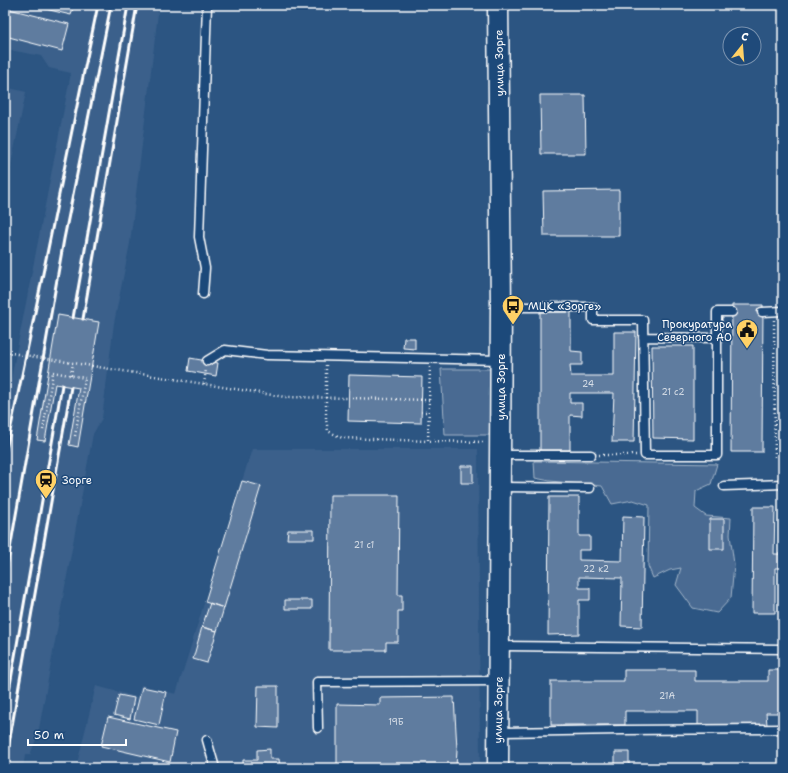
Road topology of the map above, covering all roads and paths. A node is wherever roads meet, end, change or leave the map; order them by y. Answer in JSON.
{"nodes":[{"id":1,"x":207,"y":5,"type":"edge"},
{"id":2,"x":498,"y":5,"type":"edge"},
{"id":3,"x":203,"y":294,"type":"dead end"},
{"id":4,"x":501,"y":307,"type":"junction"},
{"id":5,"x":783,"y":311,"type":"edge"},
{"id":6,"x":732,"y":312,"type":"dead end"},
{"id":7,"x":762,"y":312,"type":"dead end"},
{"id":8,"x":774,"y":312,"type":"junction"},
{"id":9,"x":643,"y":337,"type":"junction"},
{"id":10,"x":717,"y":338,"type":"junction"},
{"id":11,"x":5,"y":352,"type":"edge"},
{"id":12,"x":326,"y":356,"type":"junction"},
{"id":13,"x":430,"y":359,"type":"junction"},
{"id":14,"x":501,"y":360,"type":"junction"},
{"id":15,"x":207,"y":361,"type":"dead end"},
{"id":16,"x":73,"y":363,"type":"junction"},
{"id":17,"x":71,"y":375,"type":"junction"},
{"id":18,"x":429,"y":400,"type":"junction"},
{"id":19,"x":421,"y":412,"type":"dead end"},
{"id":20,"x":428,"y":412,"type":"junction"},
{"id":21,"x":43,"y":430,"type":"dead end"},
{"id":22,"x":75,"y":436,"type":"dead end"},
{"id":23,"x":428,"y":441,"type":"junction"},
{"id":24,"x":496,"y":449,"type":"junction"},
{"id":25,"x":591,"y":455,"type":"joint"},
{"id":26,"x":645,"y":455,"type":"junction"},
{"id":27,"x":775,"y":458,"type":"dead end"},
{"id":28,"x":783,"y":484,"type":"edge"},
{"id":29,"x":724,"y":486,"type":"dead end"},
{"id":30,"x":500,"y":487,"type":"junction"},
{"id":31,"x":590,"y":488,"type":"dead end"},
{"id":32,"x":499,"y":646,"type":"junction"},
{"id":33,"x":783,"y":649,"type":"edge"},
{"id":34,"x":498,"y":681,"type":"junction"},
{"id":35,"x":318,"y":728,"type":"dead end"},
{"id":36,"x":783,"y":729,"type":"edge"},
{"id":37,"x":498,"y":732,"type":"junction"},
{"id":38,"x":207,"y":740,"type":"dead end"},
{"id":39,"x":214,"y":768,"type":"edge"},
{"id":40,"x":498,"y":768,"type":"edge"}],
"edges":[{"from":1,"to":3,"type":"lane"},
{"from":2,"to":4,"type":"street","name":"улица Зорге"},
{"from":4,"to":9,"type":"lane"},
{"from":4,"to":14,"type":"street","name":"улица Зорге"},
{"from":5,"to":8,"type":"lane"},
{"from":6,"to":10,"type":"lane"},
{"from":7,"to":8,"type":"lane"},
{"from":8,"to":27,"type":"path"},
{"from":9,"to":10,"type":"lane"},
{"from":9,"to":26,"type":"lane"},
{"from":10,"to":26,"type":"lane"},
{"from":11,"to":16,"type":"path","bridge":true},
{"from":12,"to":13,"type":"lane"},
{"from":12,"to":15,"type":"lane"},
{"from":12,"to":23,"type":"path"},
{"from":13,"to":14,"type":"lane"},
{"from":13,"to":18,"type":"path"},
{"from":14,"to":24,"type":"street","name":"улица Зорге"},
{"from":16,"to":17,"type":"path"},
{"from":16,"to":18,"type":"path","bridge":true},
{"from":17,"to":21,"type":"path","bridge":true},
{"from":17,"to":22,"type":"path","bridge":true},
{"from":18,"to":20,"type":"path"},
{"from":19,"to":20,"type":"path"},
{"from":20,"to":23,"type":"path"},
{"from":23,"to":24,"type":"path"},
{"from":24,"to":25,"type":"lane"},
{"from":24,"to":30,"type":"street","name":"улица Зорге"},
{"from":25,"to":26,"type":"path"},
{"from":28,"to":29,"type":"lane"},
{"from":30,"to":31,"type":"lane"},
{"from":30,"to":32,"type":"street","name":"улица Зорге"},
{"from":32,"to":33,"type":"lane"},
{"from":32,"to":34,"type":"street","name":"улица Зорге"},
{"from":34,"to":35,"type":"lane"},
{"from":34,"to":37,"type":"street","name":"улица Зорге"},
{"from":36,"to":37,"type":"lane"},
{"from":37,"to":40,"type":"street","name":"улица Зорге"},
{"from":38,"to":39,"type":"lane"}]}
